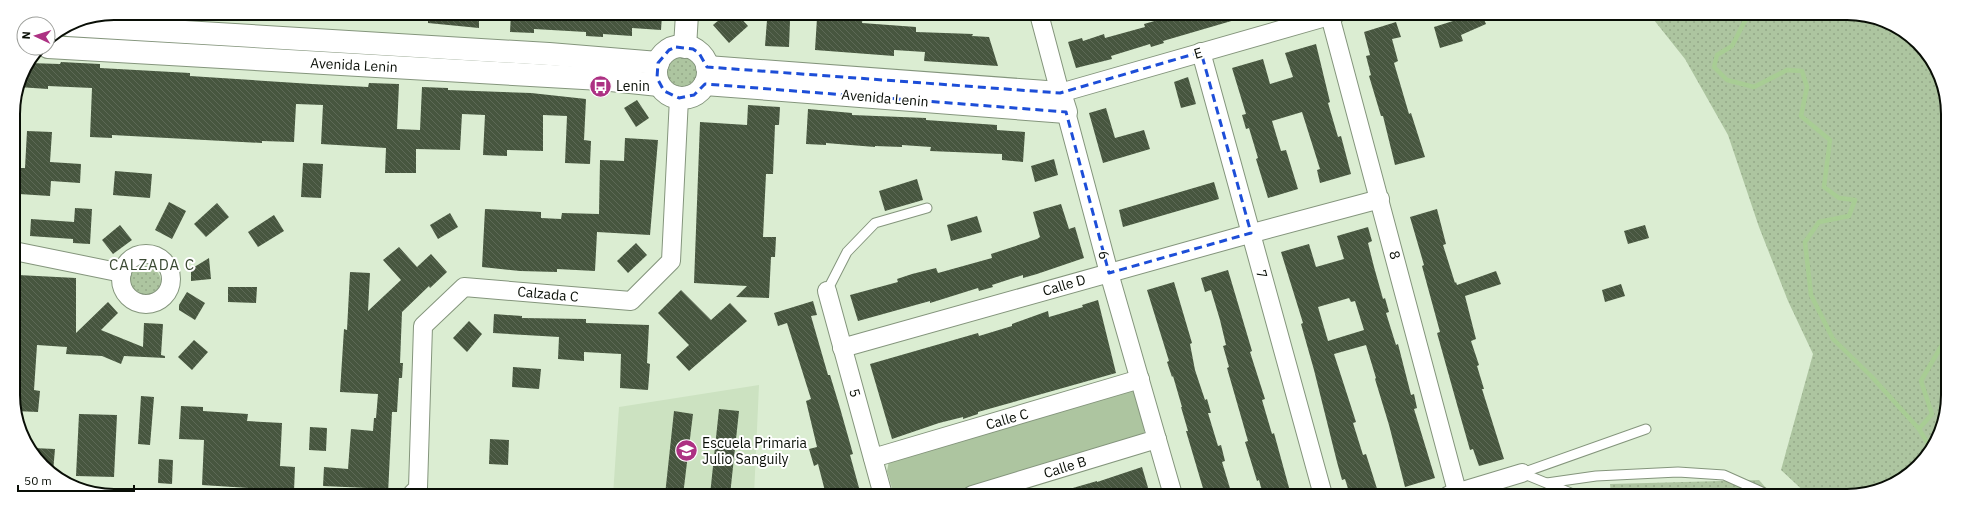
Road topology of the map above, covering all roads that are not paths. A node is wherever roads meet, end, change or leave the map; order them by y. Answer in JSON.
{"nodes":[{"id":1,"x":687,"y":20,"type":"edge"},
{"id":2,"x":1041,"y":20,"type":"edge"},
{"id":3,"x":1315,"y":20,"type":"edge"},
{"id":4,"x":1334,"y":20,"type":"edge"},
{"id":5,"x":82,"y":26,"type":"edge"},
{"id":6,"x":56,"y":47,"type":"edge"},
{"id":7,"x":685,"y":47,"type":"junction"},
{"id":8,"x":1201,"y":52,"type":"junction"},
{"id":9,"x":658,"y":63,"type":"junction"},
{"id":10,"x":706,"y":75,"type":"junction"},
{"id":11,"x":659,"y":85,"type":"junction"},
{"id":12,"x":679,"y":98,"type":"junction"},
{"id":13,"x":1063,"y":103,"type":"junction"},
{"id":14,"x":1380,"y":199,"type":"junction"},
{"id":15,"x":927,"y":208,"type":"dead end"},
{"id":16,"x":1251,"y":233,"type":"junction"},
{"id":17,"x":20,"y":252,"type":"edge"},
{"id":18,"x":122,"y":273,"type":"dead end"},
{"id":19,"x":1109,"y":273,"type":"junction"},
{"id":20,"x":827,"y":291,"type":"joint"},
{"id":21,"x":842,"y":348,"type":"junction"},
{"id":22,"x":1140,"y":379,"type":"junction"},
{"id":23,"x":1646,"y":429,"type":"dead end"},
{"id":24,"x":1157,"y":439,"type":"junction"},
{"id":25,"x":873,"y":458,"type":"junction"},
{"id":26,"x":1522,"y":473,"type":"junction"},
{"id":27,"x":1547,"y":483,"type":"junction"},
{"id":28,"x":420,"y":489,"type":"edge"},
{"id":29,"x":881,"y":489,"type":"edge"},
{"id":30,"x":992,"y":489,"type":"edge"},
{"id":31,"x":1172,"y":489,"type":"edge"},
{"id":32,"x":1321,"y":489,"type":"edge"},
{"id":33,"x":1453,"y":489,"type":"edge"},
{"id":34,"x":1473,"y":489,"type":"edge"},
{"id":35,"x":1561,"y":489,"type":"edge"},
{"id":36,"x":1755,"y":489,"type":"edge"}],
"edges":[{"from":1,"to":7,"type":"street"},
{"from":2,"to":13,"type":"street","name":"6"},
{"from":3,"to":8,"type":"street","name":"E"},
{"from":4,"to":14,"type":"street","name":"8"},
{"from":5,"to":9,"type":"street","name":"Avenida Lenin"},
{"from":6,"to":11,"type":"street","name":"Avenida Lenin"},
{"from":7,"to":9,"type":"street"},
{"from":7,"to":10,"type":"street"},
{"from":8,"to":13,"type":"street","name":"E"},
{"from":8,"to":16,"type":"street","name":"7"},
{"from":9,"to":11,"type":"street"},
{"from":10,"to":12,"type":"street"},
{"from":10,"to":13,"type":"street","name":"Avenida Lenin"},
{"from":11,"to":12,"type":"street"},
{"from":12,"to":28,"type":"street","name":"Calzada C"},
{"from":13,"to":19,"type":"street","name":"6"},
{"from":14,"to":16,"type":"street","name":"Calle D"},
{"from":14,"to":33,"type":"street","name":"8"},
{"from":15,"to":20,"type":"lane"},
{"from":16,"to":19,"type":"street","name":"Calle D"},
{"from":16,"to":32,"type":"street","name":"7"},
{"from":17,"to":18,"type":"street"},
{"from":19,"to":21,"type":"street","name":"Calle D"},
{"from":19,"to":22,"type":"street","name":"6"},
{"from":20,"to":21,"type":"street","name":"5"},
{"from":21,"to":25,"type":"street","name":"5"},
{"from":22,"to":24,"type":"street","name":"6"},
{"from":22,"to":25,"type":"street","name":"Calle C"},
{"from":23,"to":26,"type":"lane"},
{"from":24,"to":30,"type":"street","name":"Calle B"},
{"from":24,"to":31,"type":"street","name":"6"},
{"from":25,"to":29,"type":"street","name":"5"},
{"from":26,"to":27,"type":"lane"},
{"from":26,"to":34,"type":"street"},
{"from":27,"to":35,"type":"lane"},
{"from":27,"to":36,"type":"lane"}]}
